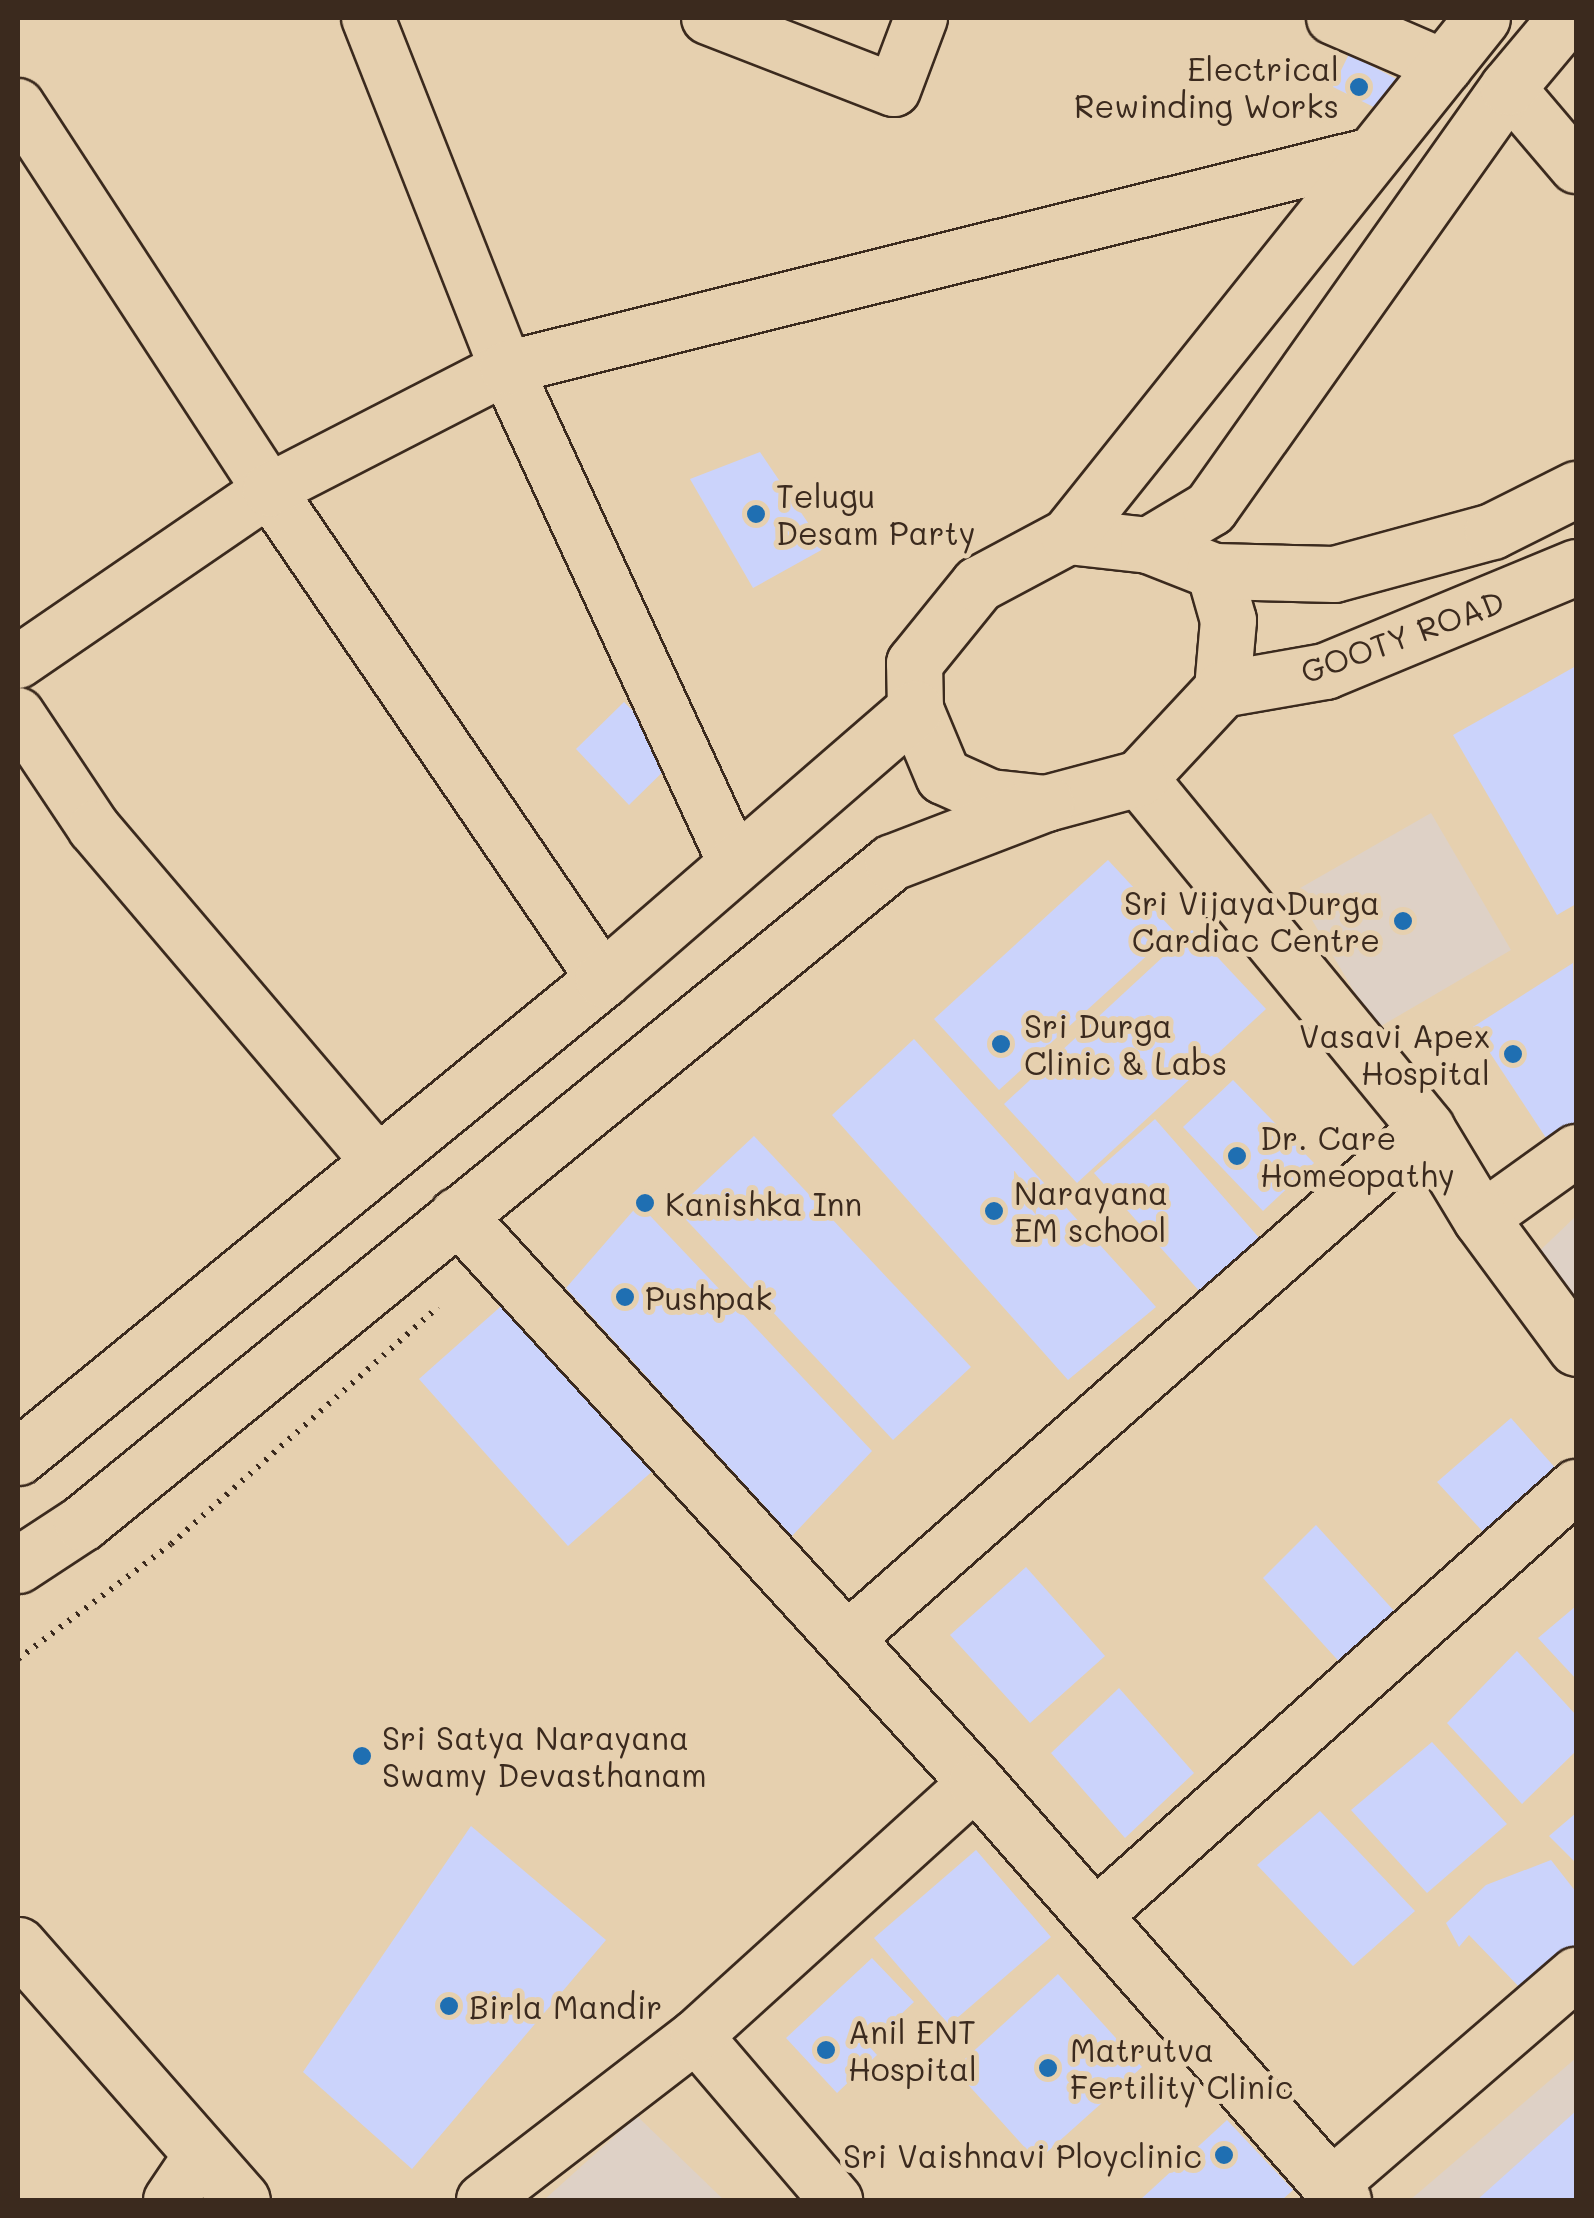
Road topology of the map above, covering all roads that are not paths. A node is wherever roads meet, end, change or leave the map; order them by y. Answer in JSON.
{"nodes":[{"id":1,"x":368,"y":18,"type":"edge"},
{"id":2,"x":708,"y":18,"type":"edge"},
{"id":3,"x":921,"y":18,"type":"edge"},
{"id":4,"x":1333,"y":18,"type":"edge"},
{"id":5,"x":1482,"y":18,"type":"edge"},
{"id":6,"x":1566,"y":18,"type":"edge"},
{"id":7,"x":1446,"y":67,"type":"junction"},
{"id":8,"x":1508,"y":87,"type":"junction"},
{"id":9,"x":18,"y":105,"type":"edge"},
{"id":10,"x":1376,"y":154,"type":"junction"},
{"id":11,"x":1576,"y":167,"type":"edge"},
{"id":12,"x":506,"y":368,"type":"junction"},
{"id":13,"x":1576,"y":489,"type":"edge"},
{"id":14,"x":269,"y":490,"type":"junction"},
{"id":15,"x":1068,"y":536,"type":"junction"},
{"id":16,"x":1148,"y":545,"type":"junction"},
{"id":17,"x":1576,"y":567,"type":"edge"},
{"id":18,"x":1214,"y":571,"type":"junction"},
{"id":19,"x":18,"y":662,"type":"edge"},
{"id":20,"x":1222,"y":690,"type":"junction"},
{"id":21,"x":915,"y":708,"type":"junction"},
{"id":22,"x":18,"y":714,"type":"edge"},
{"id":23,"x":1139,"y":778,"type":"junction"},
{"id":24,"x":1046,"y":802,"type":"junction"},
{"id":25,"x":736,"y":864,"type":"junction"},
{"id":26,"x":603,"y":980,"type":"junction"},
{"id":27,"x":1426,"y":1128,"type":"junction"},
{"id":28,"x":1576,"y":1150,"type":"edge"},
{"id":29,"x":378,"y":1162,"type":"junction"},
{"id":30,"x":458,"y":1215,"type":"junction"},
{"id":31,"x":1481,"y":1218,"type":"junction"},
{"id":32,"x":1576,"y":1348,"type":"edge"},
{"id":33,"x":22,"y":1444,"type":"edge"},
{"id":34,"x":1576,"y":1486,"type":"edge"},
{"id":35,"x":18,"y":1565,"type":"edge"},
{"id":36,"x":846,"y":1639,"type":"junction"},
{"id":37,"x":976,"y":1782,"type":"junction"},
{"id":38,"x":1094,"y":1917,"type":"junction"},
{"id":39,"x":18,"y":1945,"type":"edge"},
{"id":40,"x":1576,"y":1974,"type":"edge"},
{"id":41,"x":696,"y":2036,"type":"junction"},
{"id":42,"x":201,"y":2154,"type":"junction"},
{"id":43,"x":1337,"y":2193,"type":"edge"},
{"id":44,"x":170,"y":2200,"type":"edge"},
{"id":45,"x":242,"y":2200,"type":"edge"},
{"id":46,"x":482,"y":2200,"type":"edge"},
{"id":47,"x":836,"y":2200,"type":"edge"}],
"edges":[{"from":1,"to":12,"type":"street"},
{"from":2,"to":3,"type":"street"},
{"from":4,"to":7,"type":"street"},
{"from":5,"to":7,"type":"main road"},
{"from":6,"to":8,"type":"main road"},
{"from":7,"to":10,"type":"main road"},
{"from":8,"to":11,"type":"street"},
{"from":8,"to":16,"type":"main road"},
{"from":9,"to":14,"type":"street"},
{"from":10,"to":12,"type":"street"},
{"from":10,"to":15,"type":"main road"},
{"from":12,"to":14,"type":"street"},
{"from":12,"to":25,"type":"street"},
{"from":13,"to":18,"type":"main road"},
{"from":14,"to":19,"type":"street"},
{"from":14,"to":26,"type":"street"},
{"from":15,"to":16,"type":"main road"},
{"from":15,"to":21,"type":"main road"},
{"from":16,"to":18,"type":"main road"},
{"from":17,"to":20,"type":"main road","name":"GOOTY ROAD"},
{"from":18,"to":20,"type":"main road"},
{"from":20,"to":23,"type":"main road"},
{"from":21,"to":24,"type":"main road"},
{"from":21,"to":25,"type":"main road"},
{"from":22,"to":29,"type":"street"},
{"from":23,"to":24,"type":"main road"},
{"from":23,"to":27,"type":"main road"},
{"from":24,"to":30,"type":"main road"},
{"from":25,"to":26,"type":"main road"},
{"from":26,"to":29,"type":"main road"},
{"from":27,"to":31,"type":"main road"},
{"from":27,"to":36,"type":"street"},
{"from":28,"to":31,"type":"street"},
{"from":29,"to":33,"type":"main road"},
{"from":30,"to":35,"type":"main road"},
{"from":30,"to":36,"type":"main road"},
{"from":31,"to":32,"type":"main road"},
{"from":34,"to":38,"type":"street"},
{"from":36,"to":37,"type":"main road"},
{"from":37,"to":38,"type":"main road"},
{"from":37,"to":41,"type":"street"},
{"from":38,"to":43,"type":"main road"},
{"from":39,"to":42,"type":"main road"},
{"from":40,"to":43,"type":"street"},
{"from":41,"to":46,"type":"street"},
{"from":41,"to":47,"type":"street"},
{"from":42,"to":44,"type":"street"},
{"from":42,"to":45,"type":"main road"}]}
